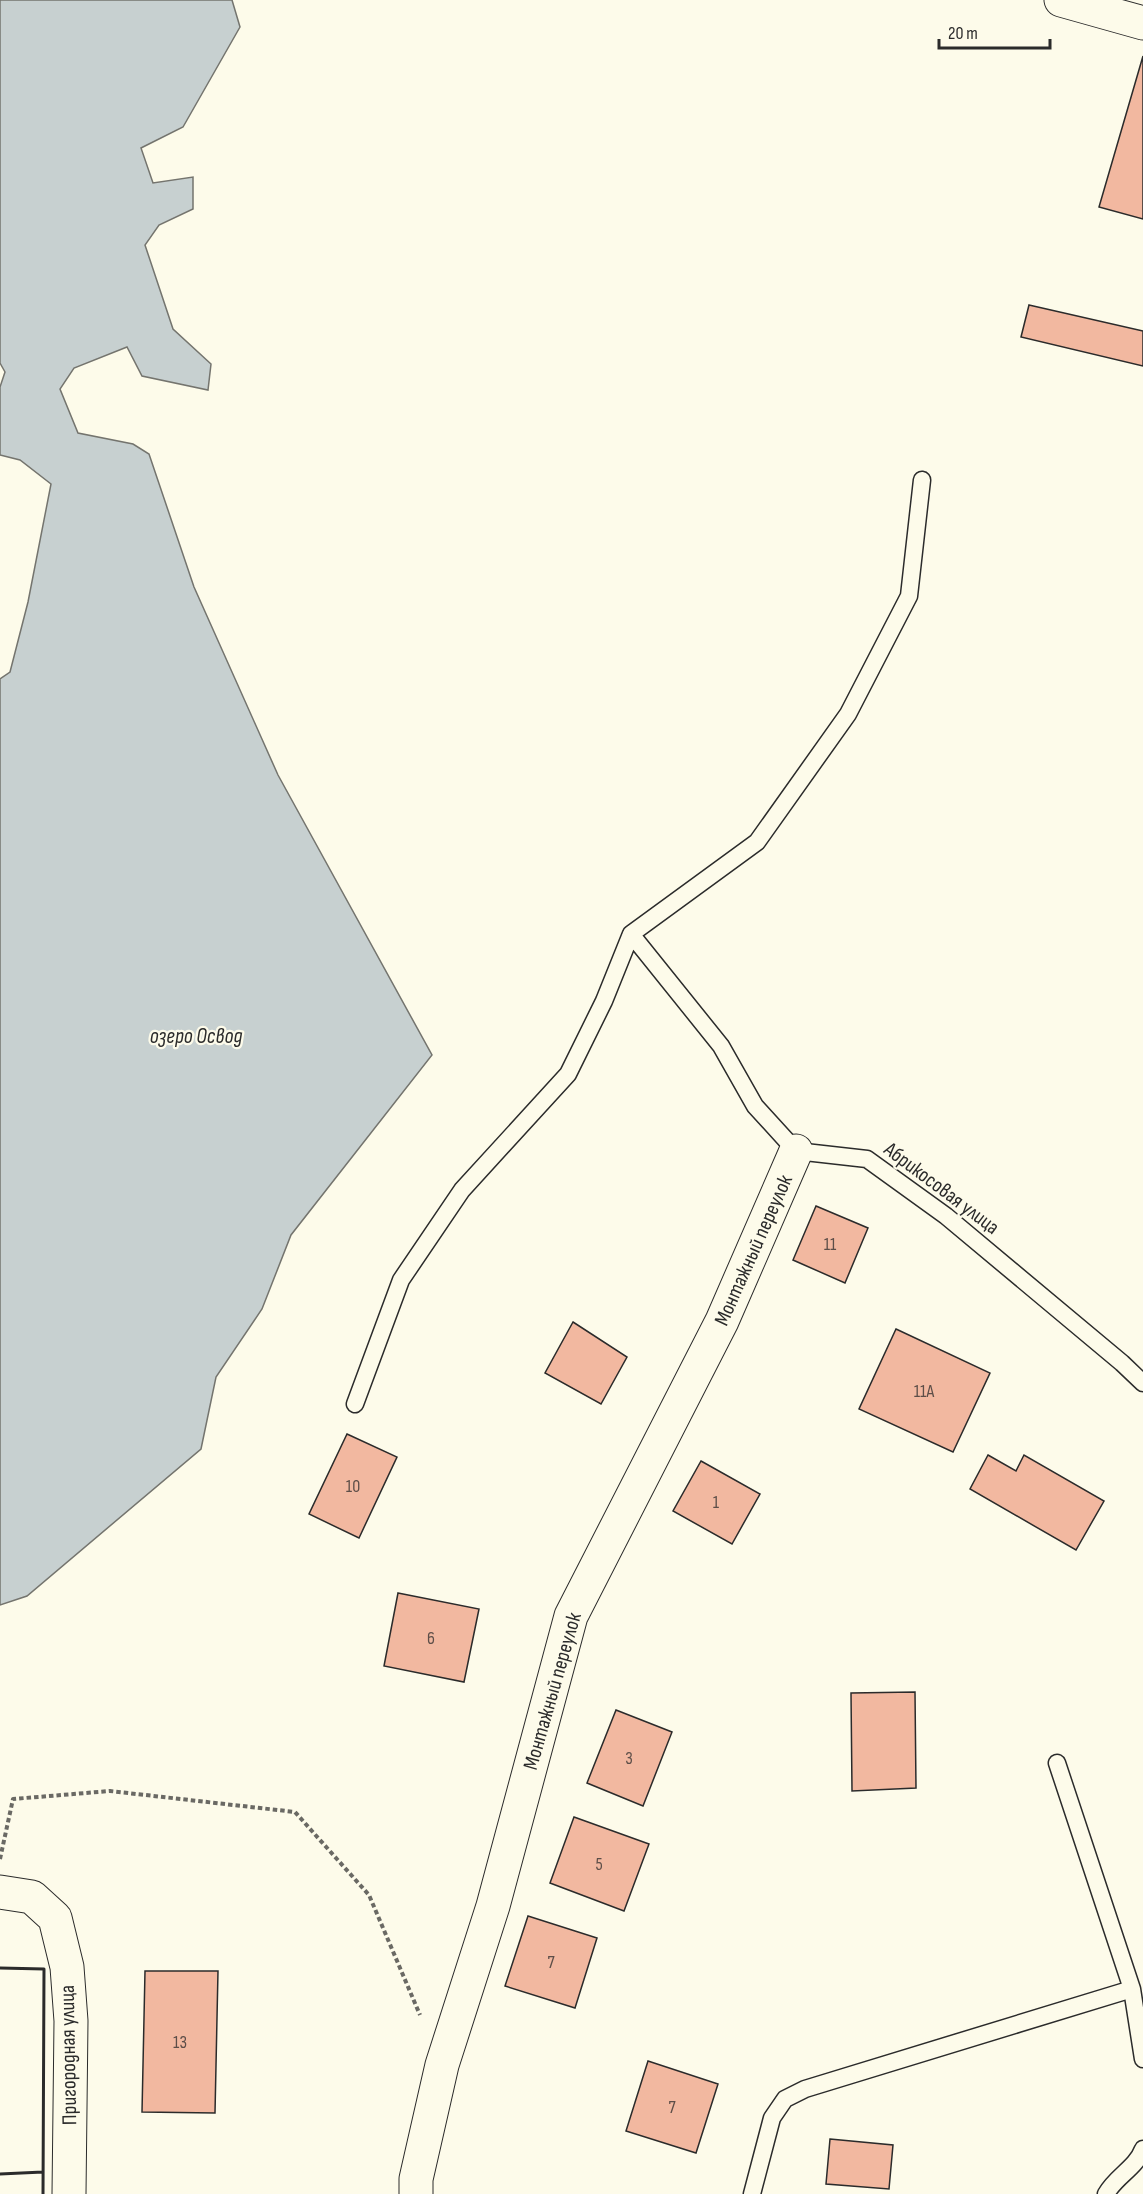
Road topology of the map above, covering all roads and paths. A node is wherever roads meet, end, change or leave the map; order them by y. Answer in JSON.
{"nodes":[{"id":1,"x":1061,"y":0,"type":"edge"},
{"id":2,"x":1143,"y":23,"type":"edge"},
{"id":3,"x":922,"y":480,"type":"dead end"},
{"id":4,"x":631,"y":933,"type":"junction"},
{"id":5,"x":796,"y":1151,"type":"junction"},
{"id":6,"x":1143,"y":1383,"type":"edge"},
{"id":7,"x":355,"y":1404,"type":"dead end"},
{"id":8,"x":1057,"y":1763,"type":"dead end"},
{"id":9,"x":0,"y":1861,"type":"edge"},
{"id":10,"x":0,"y":1892,"type":"edge"},
{"id":11,"x":1132,"y":1989,"type":"junction"},
{"id":12,"x":1143,"y":2059,"type":"edge"},
{"id":13,"x":442,"y":2066,"type":"junction"},
{"id":14,"x":1143,"y":2149,"type":"edge"},
{"id":15,"x":69,"y":2194,"type":"edge"},
{"id":16,"x":416,"y":2194,"type":"edge"},
{"id":17,"x":752,"y":2194,"type":"edge"},
{"id":18,"x":1106,"y":2194,"type":"edge"}],
"edges":[{"from":1,"to":2,"type":"street"},
{"from":3,"to":4,"type":"lane"},
{"from":4,"to":5,"type":"lane"},
{"from":4,"to":7,"type":"lane"},
{"from":5,"to":6,"type":"lane","name":"Абрикосовая улица"},
{"from":5,"to":13,"type":"street","name":"Монтажный переулок"},
{"from":8,"to":11,"type":"lane"},
{"from":9,"to":13,"type":"path"},
{"from":10,"to":15,"type":"street","name":"Пригородная улица"},
{"from":11,"to":12,"type":"lane"},
{"from":11,"to":17,"type":"lane"},
{"from":13,"to":16,"type":"street","name":"Монтажный переулок"},
{"from":14,"to":18,"type":"lane"}]}
